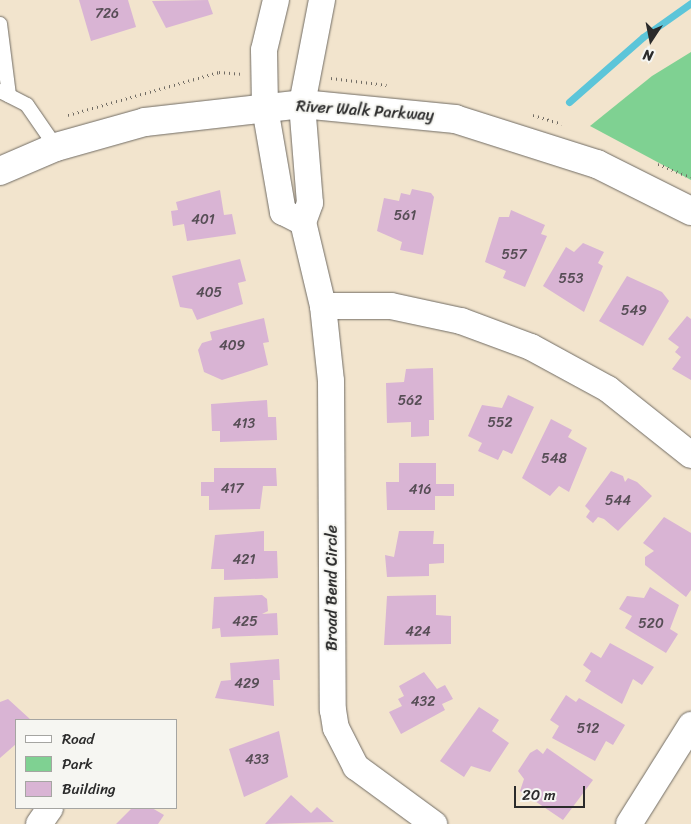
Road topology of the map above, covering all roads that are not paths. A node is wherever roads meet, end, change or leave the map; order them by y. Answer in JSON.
{"nodes":[{"id":1,"x":276,"y":0,"type":"edge"},
{"id":2,"x":322,"y":0,"type":"edge"},
{"id":3,"x":0,"y":24,"type":"edge"},
{"id":4,"x":5,"y":93,"type":"edge"},
{"id":5,"x":302,"y":104,"type":"junction"},
{"id":6,"x":265,"y":108,"type":"junction"},
{"id":7,"x":56,"y":147,"type":"junction"},
{"id":8,"x":0,"y":171,"type":"edge"},
{"id":9,"x":691,"y":211,"type":"edge"},
{"id":10,"x":303,"y":222,"type":"junction"},
{"id":11,"x":323,"y":306,"type":"junction"},
{"id":12,"x":691,"y":455,"type":"edge"},
{"id":13,"x":691,"y":726,"type":"edge"},
{"id":14,"x":49,"y":809,"type":"edge"},
{"id":15,"x":39,"y":824,"type":"edge"},
{"id":16,"x":434,"y":824,"type":"edge"},
{"id":17,"x":629,"y":824,"type":"edge"}],
"edges":[{"from":1,"to":6,"type":"street"},
{"from":2,"to":5,"type":"street","name":"Broad Bend Circle"},
{"from":3,"to":4,"type":"lane"},
{"from":4,"to":7,"type":"lane"},
{"from":5,"to":6,"type":"street","name":"River Walk Parkway"},
{"from":5,"to":9,"type":"street","name":"River Walk Parkway"},
{"from":5,"to":10,"type":"street","name":"Broad Bend Circle"},
{"from":6,"to":7,"type":"street","name":"River Walk Parkway"},
{"from":6,"to":10,"type":"street"},
{"from":7,"to":8,"type":"street","name":"River Walk Parkway"},
{"from":10,"to":11,"type":"street","name":"Broad Bend Circle"},
{"from":11,"to":12,"type":"street"},
{"from":11,"to":16,"type":"street","name":"Broad Bend Circle"},
{"from":13,"to":17,"type":"street"},
{"from":14,"to":15,"type":"street"}]}
